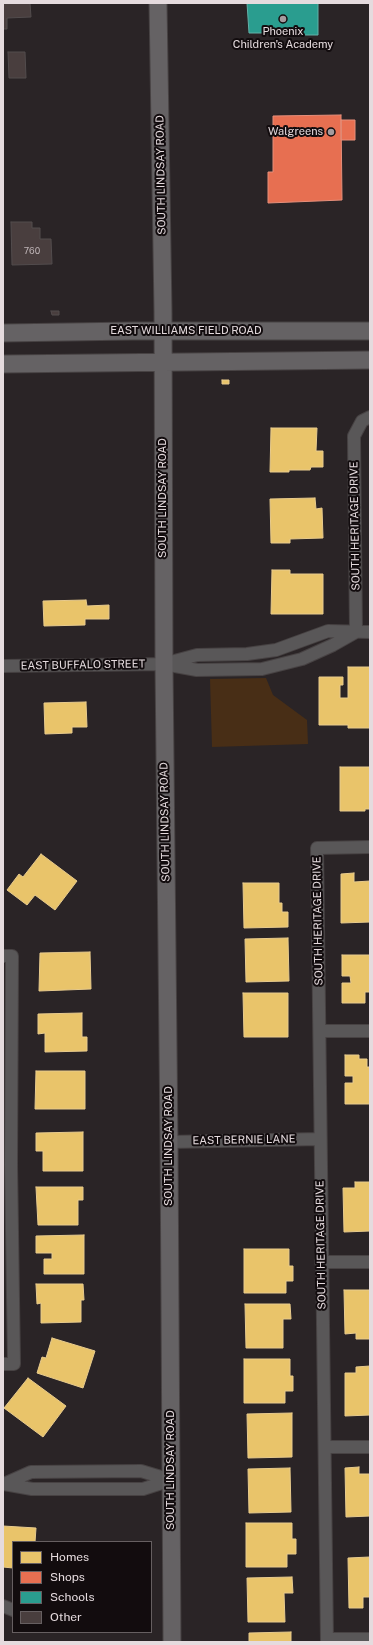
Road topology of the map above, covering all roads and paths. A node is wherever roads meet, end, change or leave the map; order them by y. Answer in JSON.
{"nodes":[{"id":1,"x":158,"y":3,"type":"edge"},
{"id":2,"x":370,"y":330,"type":"edge"},
{"id":3,"x":163,"y":331,"type":"junction"},
{"id":4,"x":3,"y":333,"type":"edge"},
{"id":5,"x":370,"y":360,"type":"edge"},
{"id":6,"x":163,"y":361,"type":"junction"},
{"id":7,"x":3,"y":364,"type":"edge"},
{"id":8,"x":366,"y":419,"type":"edge"},
{"id":9,"x":356,"y":632,"type":"junction"},
{"id":10,"x":370,"y":632,"type":"edge"},
{"id":11,"x":164,"y":664,"type":"junction"},
{"id":12,"x":3,"y":666,"type":"edge"},
{"id":13,"x":370,"y":847,"type":"edge"},
{"id":14,"x":8,"y":956,"type":"edge"},
{"id":15,"x":320,"y":1031,"type":"junction"},
{"id":16,"x":370,"y":1031,"type":"edge"},
{"id":17,"x":320,"y":1139,"type":"junction"},
{"id":18,"x":169,"y":1142,"type":"junction"},
{"id":19,"x":7,"y":1165,"type":"edge"},
{"id":20,"x":321,"y":1262,"type":"junction"},
{"id":21,"x":370,"y":1262,"type":"edge"},
{"id":22,"x":8,"y":1364,"type":"edge"},
{"id":23,"x":326,"y":1447,"type":"junction"},
{"id":24,"x":370,"y":1447,"type":"edge"},
{"id":25,"x":171,"y":1480,"type":"junction"},
{"id":26,"x":4,"y":1484,"type":"edge"},
{"id":27,"x":370,"y":1639,"type":"edge"},
{"id":28,"x":327,"y":1641,"type":"edge"},
{"id":29,"x":172,"y":1642,"type":"edge"}],
"edges":[{"from":1,"to":3,"type":"main road","name":"SOUTH LINDSAY ROAD"},
{"from":2,"to":3,"type":"main road","name":"EAST WILLIAMS FIELD ROAD"},
{"from":3,"to":4,"type":"main road","name":"EAST WILLIAMS FIELD ROAD"},
{"from":3,"to":6,"type":"main road","name":"SOUTH LINDSAY ROAD"},
{"from":5,"to":6,"type":"main road"},
{"from":6,"to":7,"type":"main road"},
{"from":6,"to":11,"type":"main road","name":"SOUTH LINDSAY ROAD"},
{"from":8,"to":9,"type":"street","name":"SOUTH HERITAGE DRIVE"},
{"from":9,"to":10,"type":"street","name":"EAST BUFFALO STREET"},
{"from":9,"to":11,"type":"street","name":"EAST BUFFALO STREET"},
{"from":9,"to":11,"type":"street","name":"EAST BUFFALO STREET"},
{"from":11,"to":12,"type":"street","name":"EAST BUFFALO STREET"},
{"from":11,"to":18,"type":"main road","name":"SOUTH LINDSAY ROAD"},
{"from":13,"to":15,"type":"street","name":"SOUTH HERITAGE DRIVE"},
{"from":14,"to":19,"type":"street"},
{"from":15,"to":16,"type":"street"},
{"from":15,"to":17,"type":"street","name":"SOUTH HERITAGE DRIVE"},
{"from":17,"to":18,"type":"street","name":"EAST BERNIE LANE"},
{"from":17,"to":20,"type":"street","name":"SOUTH HERITAGE DRIVE"},
{"from":18,"to":25,"type":"main road","name":"SOUTH LINDSAY ROAD"},
{"from":19,"to":22,"type":"street"},
{"from":20,"to":21,"type":"street"},
{"from":20,"to":23,"type":"street","name":"SOUTH HERITAGE DRIVE"},
{"from":23,"to":24,"type":"street"},
{"from":23,"to":28,"type":"street","name":"SOUTH HERITAGE DRIVE"},
{"from":25,"to":26,"type":"street"},
{"from":25,"to":26,"type":"street"},
{"from":25,"to":29,"type":"main road","name":"SOUTH LINDSAY ROAD"},
{"from":27,"to":28,"type":"street"}]}
